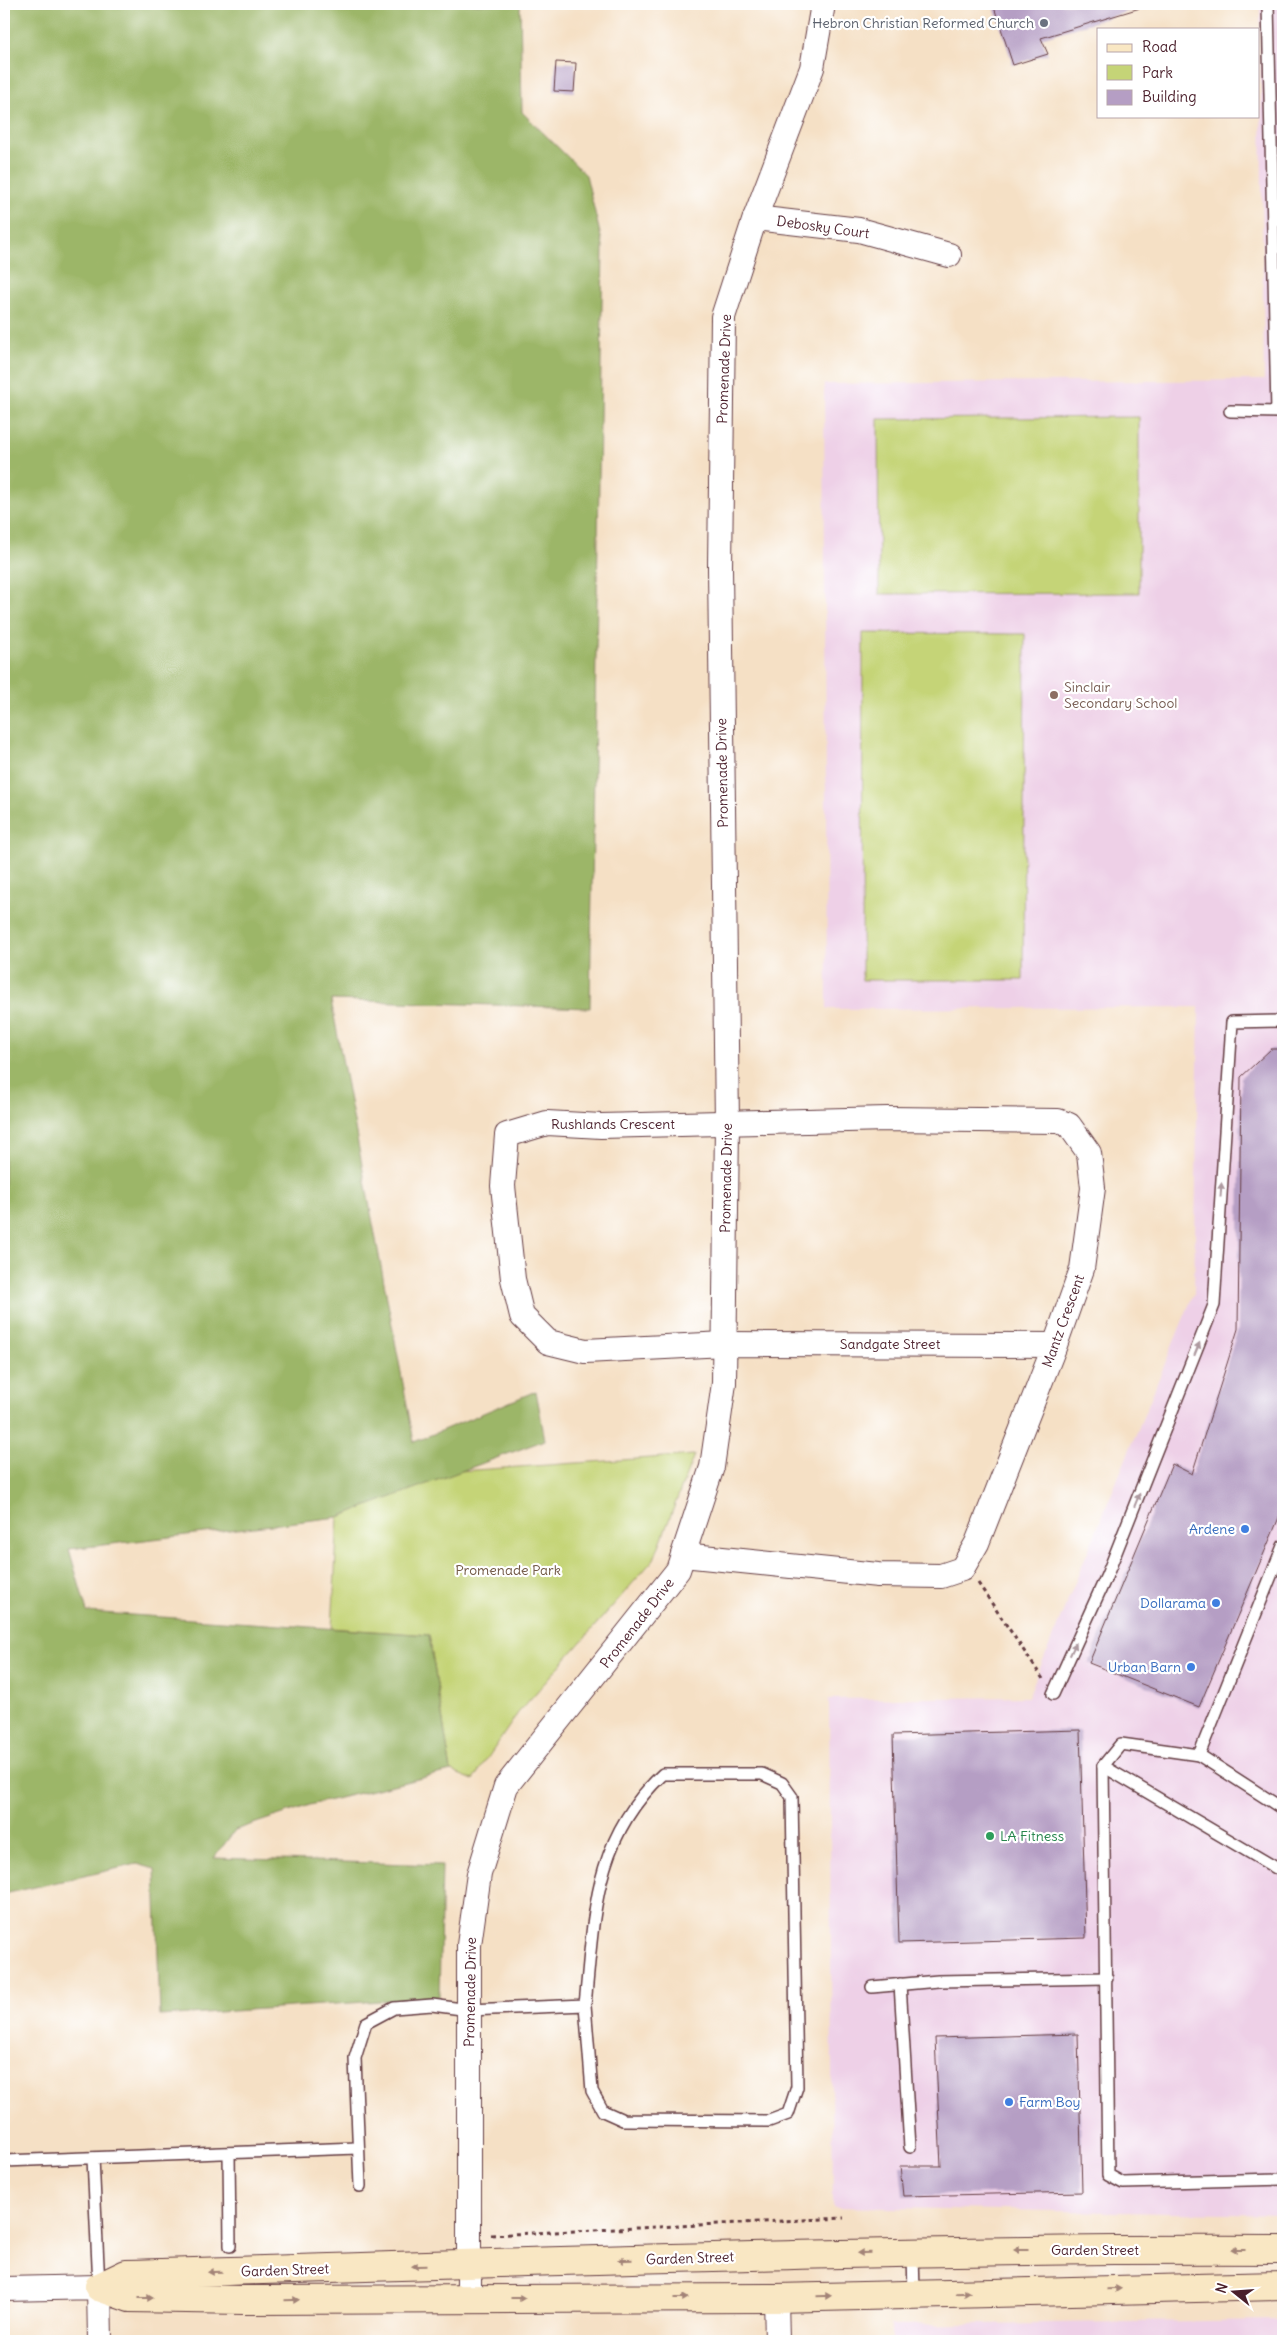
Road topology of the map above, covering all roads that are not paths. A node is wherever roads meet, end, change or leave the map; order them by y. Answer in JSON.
{"nodes":[{"id":1,"x":823,"y":4,"type":"edge"},
{"id":2,"x":1268,"y":4,"type":"edge"},
{"id":3,"x":755,"y":218,"type":"junction"},
{"id":4,"x":949,"y":255,"type":"dead end"},
{"id":5,"x":1230,"y":411,"type":"dead end"},
{"id":6,"x":1280,"y":412,"type":"edge"},
{"id":7,"x":1283,"y":1021,"type":"edge"},
{"id":8,"x":727,"y":1123,"type":"junction"},
{"id":9,"x":725,"y":1344,"type":"junction"},
{"id":10,"x":1055,"y":1345,"type":"junction"},
{"id":11,"x":1283,"y":1546,"type":"edge"},
{"id":12,"x":683,"y":1555,"type":"junction"},
{"id":13,"x":1053,"y":1694,"type":"road end"},
{"id":14,"x":1199,"y":1755,"type":"junction"},
{"id":15,"x":1103,"y":1766,"type":"junction"},
{"id":16,"x":1283,"y":1809,"type":"edge"},
{"id":17,"x":1283,"y":1872,"type":"edge"},
{"id":18,"x":1107,"y":1978,"type":"junction"},
{"id":19,"x":900,"y":1984,"type":"junction"},
{"id":20,"x":872,"y":1987,"type":"dead end"},
{"id":21,"x":585,"y":2005,"type":"junction"},
{"id":22,"x":469,"y":2010,"type":"junction"},
{"id":23,"x":910,"y":2147,"type":"dead end"},
{"id":24,"x":358,"y":2148,"type":"junction"},
{"id":25,"x":229,"y":2153,"type":"junction"},
{"id":26,"x":93,"y":2158,"type":"junction"},
{"id":27,"x":4,"y":2161,"type":"edge"},
{"id":28,"x":1283,"y":2179,"type":"edge"},
{"id":29,"x":360,"y":2186,"type":"dead end"},
{"id":30,"x":230,"y":2246,"type":"dead end"},
{"id":31,"x":1283,"y":2250,"type":"edge"},
{"id":32,"x":913,"y":2252,"type":"junction"},
{"id":33,"x":468,"y":2265,"type":"junction"},
{"id":34,"x":1283,"y":2286,"type":"edge"},
{"id":35,"x":99,"y":2287,"type":"junction"},
{"id":36,"x":4,"y":2288,"type":"edge"},
{"id":37,"x":914,"y":2294,"type":"junction"},
{"id":38,"x":469,"y":2298,"type":"junction"},
{"id":39,"x":776,"y":2298,"type":"junction"},
{"id":40,"x":100,"y":2341,"type":"edge"},
{"id":41,"x":777,"y":2341,"type":"edge"}],
"edges":[{"from":1,"to":3,"type":"street","name":"Promenade Drive"},
{"from":2,"to":6,"type":"lane"},
{"from":3,"to":4,"type":"street","name":"Debosky Court"},
{"from":3,"to":8,"type":"street","name":"Promenade Drive"},
{"from":5,"to":6,"type":"lane"},
{"from":13,"to":7,"type":"lane","one_way":true},
{"from":8,"to":9,"type":"street","name":"Promenade Drive"},
{"from":8,"to":9,"type":"street","name":"Rushlands Crescent"},
{"from":8,"to":10,"type":"street","name":"Mantz Crescent"},
{"from":9,"to":10,"type":"street","name":"Sandgate Street"},
{"from":9,"to":12,"type":"street","name":"Promenade Drive"},
{"from":10,"to":12,"type":"street","name":"Mantz Crescent"},
{"from":11,"to":14,"type":"lane"},
{"from":12,"to":22,"type":"street","name":"Promenade Drive"},
{"from":14,"to":15,"type":"lane"},
{"from":14,"to":16,"type":"lane"},
{"from":15,"to":17,"type":"lane"},
{"from":15,"to":18,"type":"lane"},
{"from":18,"to":19,"type":"lane"},
{"from":18,"to":28,"type":"lane"},
{"from":19,"to":20,"type":"lane"},
{"from":19,"to":23,"type":"lane"},
{"from":21,"to":21,"type":"lane"},
{"from":21,"to":22,"type":"lane"},
{"from":22,"to":24,"type":"lane"},
{"from":22,"to":33,"type":"street","name":"Promenade Drive"},
{"from":24,"to":25,"type":"lane"},
{"from":24,"to":29,"type":"lane"},
{"from":25,"to":26,"type":"lane"},
{"from":25,"to":30,"type":"lane"},
{"from":26,"to":27,"type":"lane"},
{"from":26,"to":35,"type":"lane"},
{"from":31,"to":32,"type":"street","name":"Garden Street","one_way":true},
{"from":32,"to":33,"type":"street","name":"Garden Street","one_way":true},
{"from":32,"to":37,"type":"lane"},
{"from":33,"to":35,"type":"street","name":"Garden Street","one_way":true},
{"from":33,"to":38,"type":"street","name":"Promenade Drive"},
{"from":37,"to":34,"type":"street","name":"Garden Street","one_way":true},
{"from":35,"to":36,"type":"street","name":"Garden Street"},
{"from":35,"to":38,"type":"street","name":"Garden Street","one_way":true},
{"from":35,"to":40,"type":"street"},
{"from":39,"to":37,"type":"street","name":"Garden Street","one_way":true},
{"from":38,"to":39,"type":"street","name":"Garden Street","one_way":true},
{"from":39,"to":41,"type":"street"}]}
